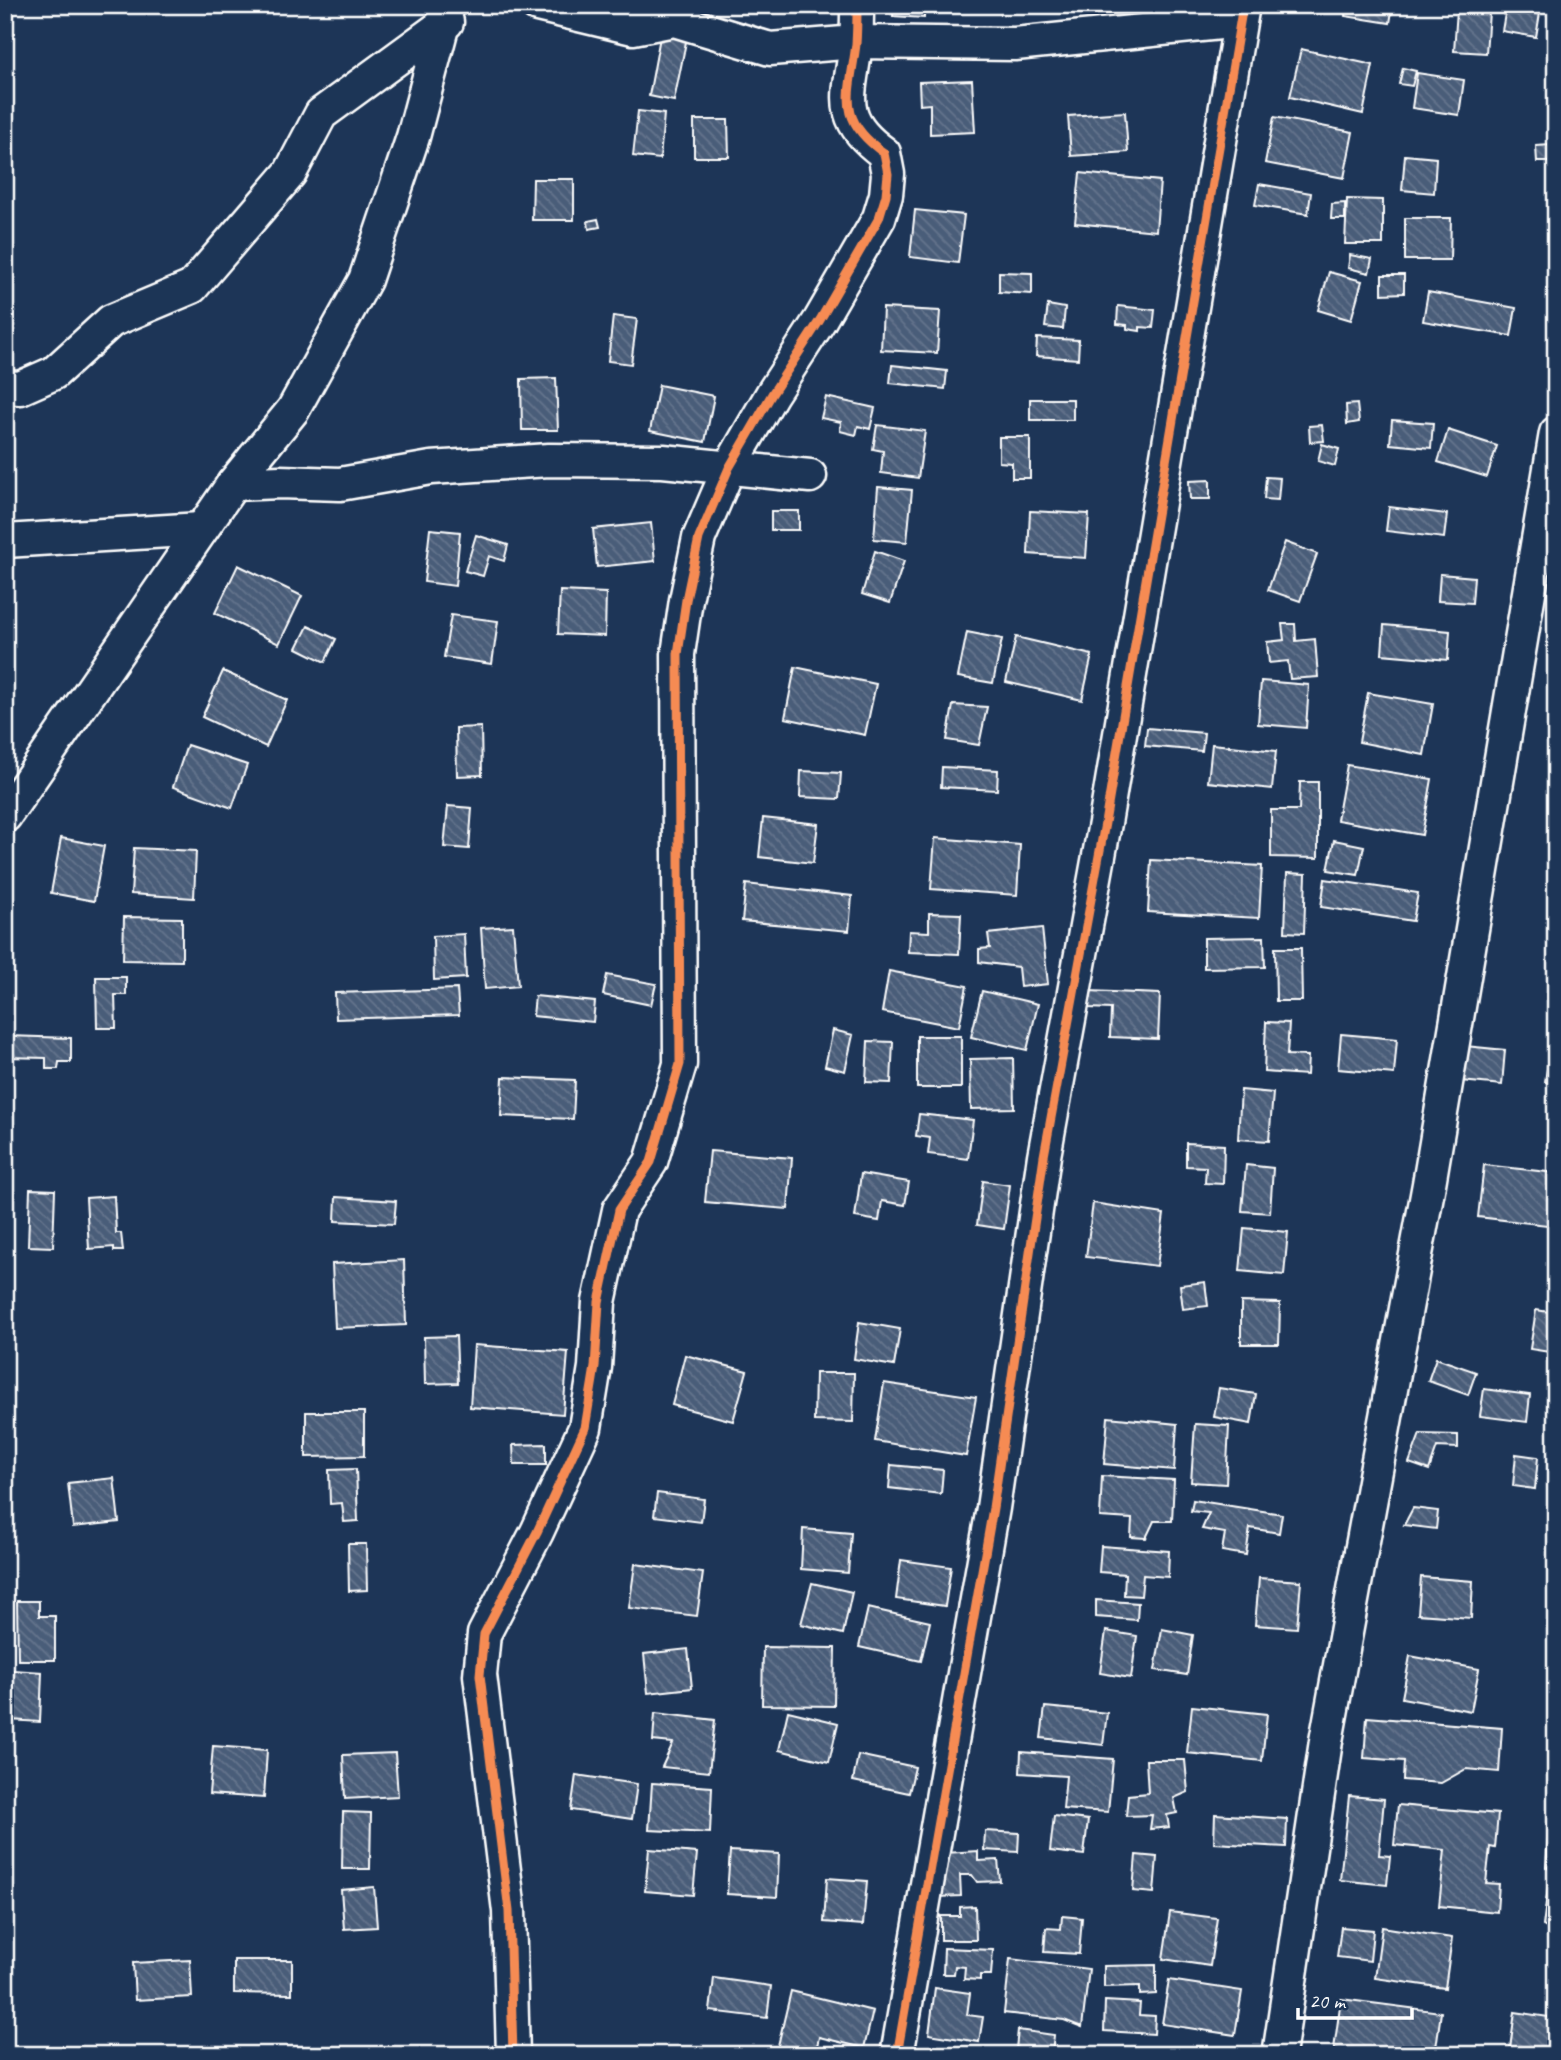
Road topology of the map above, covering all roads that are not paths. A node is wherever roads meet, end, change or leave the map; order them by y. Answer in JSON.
{"nodes":[{"id":1,"x":470,"y":5,"type":"edge"},
{"id":2,"x":537,"y":5,"type":"edge"},
{"id":3,"x":858,"y":5,"type":"edge"},
{"id":4,"x":1242,"y":13,"type":"edge"},
{"id":5,"x":446,"y":16,"type":"edge"},
{"id":6,"x":856,"y":42,"type":"junction"},
{"id":7,"x":5,"y":387,"type":"edge"},
{"id":8,"x":1556,"y":433,"type":"edge"},
{"id":9,"x":729,"y":468,"type":"junction"},
{"id":10,"x":810,"y":476,"type":"dead end"},
{"id":11,"x":233,"y":484,"type":"junction"},
{"id":12,"x":201,"y":529,"type":"junction"},
{"id":13,"x":5,"y":541,"type":"edge"},
{"id":14,"x":5,"y":816,"type":"edge"},
{"id":15,"x":513,"y":2055,"type":"edge"},
{"id":16,"x":897,"y":2055,"type":"edge"},
{"id":17,"x":1279,"y":2055,"type":"edge"}],
"edges":[{"from":1,"to":5,"type":"street"},
{"from":2,"to":6,"type":"street"},
{"from":3,"to":6,"type":"street"},
{"from":4,"to":6,"type":"street"},
{"from":4,"to":16,"type":"street"},
{"from":5,"to":7,"type":"street"},
{"from":5,"to":11,"type":"street"},
{"from":6,"to":9,"type":"street"},
{"from":8,"to":17,"type":"street"},
{"from":9,"to":10,"type":"street"},
{"from":9,"to":11,"type":"street"},
{"from":9,"to":15,"type":"street"},
{"from":11,"to":12,"type":"street"},
{"from":12,"to":13,"type":"street"},
{"from":12,"to":14,"type":"street"}]}
